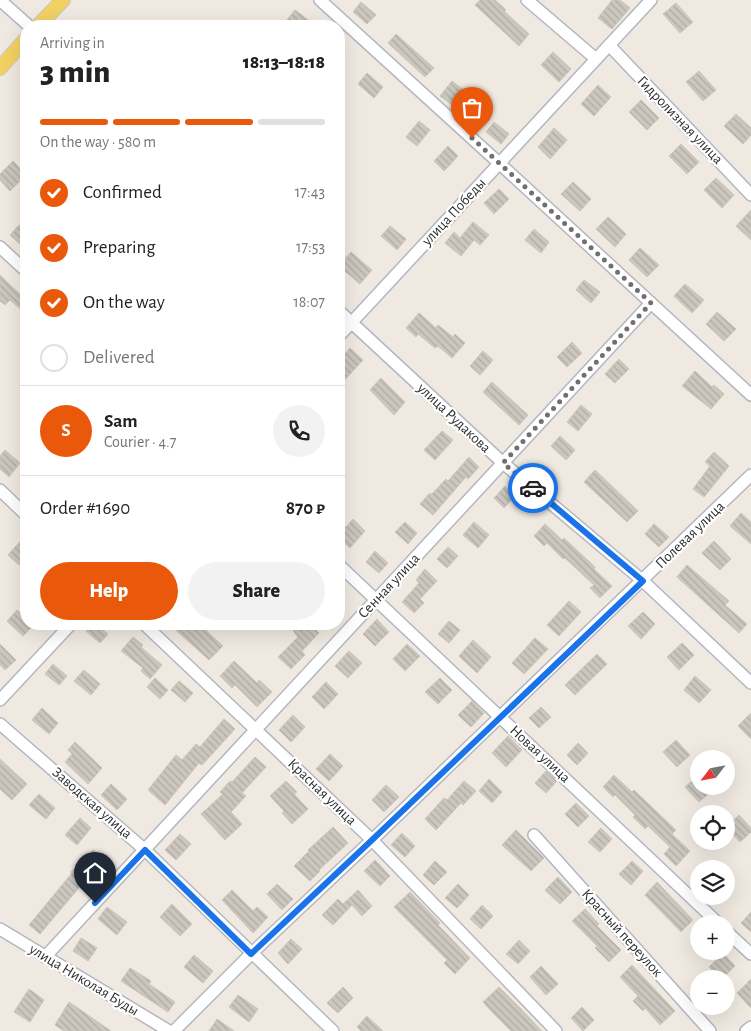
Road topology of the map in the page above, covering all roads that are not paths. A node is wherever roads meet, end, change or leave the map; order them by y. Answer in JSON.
{"nodes":[{"id":1,"x":0,"y":0,"type":"edge"},
{"id":2,"x":63,"y":0,"type":"edge"},
{"id":3,"x":320,"y":0,"type":"edge"},
{"id":4,"x":527,"y":0,"type":"edge"},
{"id":5,"x":651,"y":0,"type":"edge"},
{"id":6,"x":22,"y":20,"type":"edge"},
{"id":7,"x":44,"y":20,"type":"edge"},
{"id":8,"x":342,"y":20,"type":"edge"},
{"id":9,"x":345,"y":23,"type":"edge"},
{"id":10,"x":609,"y":45,"type":"junction"},
{"id":11,"x":20,"y":46,"type":"edge"},
{"id":12,"x":596,"y":59,"type":"junction"},
{"id":13,"x":0,"y":68,"type":"edge"},
{"id":14,"x":499,"y":162,"type":"junction"},
{"id":15,"x":751,"y":195,"type":"edge"},
{"id":16,"x":0,"y":247,"type":"edge"},
{"id":17,"x":20,"y":266,"type":"edge"},
{"id":18,"x":651,"y":303,"type":"junction"},
{"id":19,"x":345,"y":318,"type":"edge"},
{"id":20,"x":351,"y":323,"type":"junction"},
{"id":21,"x":345,"y":330,"type":"edge"},
{"id":22,"x":751,"y":396,"type":"edge"},
{"id":23,"x":503,"y":463,"type":"junction"},
{"id":24,"x":751,"y":475,"type":"edge"},
{"id":25,"x":0,"y":490,"type":"edge"},
{"id":26,"x":20,"y":509,"type":"edge"},
{"id":27,"x":345,"y":571,"type":"edge"},
{"id":28,"x":643,"y":581,"type":"junction"},
{"id":29,"x":376,"y":600,"type":"junction"},
{"id":30,"x":65,"y":630,"type":"edge"},
{"id":31,"x":150,"y":630,"type":"edge"},
{"id":32,"x":751,"y":683,"type":"edge"},
{"id":33,"x":0,"y":700,"type":"edge"},
{"id":34,"x":501,"y":717,"type":"junction"},
{"id":35,"x":0,"y":724,"type":"edge"},
{"id":36,"x":257,"y":730,"type":"junction"},
{"id":37,"x":534,"y":835,"type":"dead end"},
{"id":38,"x":372,"y":840,"type":"junction"},
{"id":39,"x":145,"y":850,"type":"junction"},
{"id":40,"x":710,"y":915,"type":"edge"},
{"id":41,"x":0,"y":929,"type":"edge"},
{"id":42,"x":735,"y":939,"type":"edge"},
{"id":43,"x":251,"y":954,"type":"junction"},
{"id":44,"x":751,"y":954,"type":"edge"},
{"id":45,"x":45,"y":957,"type":"junction"},
{"id":46,"x":751,"y":1027,"type":"edge"},
{"id":47,"x":169,"y":1031,"type":"edge"},
{"id":48,"x":174,"y":1031,"type":"edge"},
{"id":49,"x":332,"y":1031,"type":"edge"},
{"id":50,"x":556,"y":1031,"type":"edge"},
{"id":51,"x":710,"y":1031,"type":"edge"},
{"id":52,"x":746,"y":1031,"type":"edge"}],
"edges":[{"from":1,"to":6,"type":"street"},
{"from":2,"to":7,"type":"main road"},
{"from":3,"to":8,"type":"street"},
{"from":4,"to":12,"type":"street"},
{"from":5,"to":10,"type":"street","name":"улица Победы"},
{"from":9,"to":14,"type":"street"},
{"from":10,"to":12,"type":"street","name":"улица Победы"},
{"from":10,"to":15,"type":"street","name":"Гидролизная улица"},
{"from":11,"to":13,"type":"main road"},
{"from":12,"to":14,"type":"street","name":"улица Победы"},
{"from":14,"to":18,"type":"street"},
{"from":14,"to":20,"type":"street","name":"улица Победы"},
{"from":16,"to":17,"type":"street"},
{"from":18,"to":22,"type":"street"},
{"from":18,"to":23,"type":"street","name":"Сенная улица"},
{"from":19,"to":20,"type":"street","name":"улица Рудакова"},
{"from":20,"to":21,"type":"street","name":"улица Победы"},
{"from":20,"to":23,"type":"street","name":"улица Рудакова"},
{"from":23,"to":28,"type":"street","name":"улица Рудакова"},
{"from":23,"to":29,"type":"street","name":"Сенная улица"},
{"from":24,"to":28,"type":"street","name":"Полевая улица"},
{"from":25,"to":26,"type":"street"},
{"from":27,"to":29,"type":"street","name":"Новая улица"},
{"from":28,"to":32,"type":"street","name":"улица Рудакова"},
{"from":28,"to":34,"type":"street","name":"Полевая улица"},
{"from":29,"to":34,"type":"street","name":"Новая улица"},
{"from":29,"to":36,"type":"street","name":"Сенная улица"},
{"from":30,"to":33,"type":"street"},
{"from":31,"to":36,"type":"street","name":"Красная улица"},
{"from":34,"to":38,"type":"street","name":"Полевая улица"},
{"from":34,"to":40,"type":"street","name":"Новая улица"},
{"from":35,"to":39,"type":"street","name":"Заводская улица"},
{"from":36,"to":38,"type":"street","name":"Красная улица"},
{"from":36,"to":39,"type":"street","name":"Сенная улица"},
{"from":37,"to":51,"type":"street","name":"Красный переулок"},
{"from":38,"to":43,"type":"street","name":"Полевая улица"},
{"from":38,"to":50,"type":"street","name":"Красная улица"},
{"from":39,"to":43,"type":"street","name":"Заводская улица"},
{"from":39,"to":45,"type":"street","name":"Сенная улица"},
{"from":41,"to":45,"type":"street","name":"улица Николая Буды"},
{"from":42,"to":44,"type":"street"},
{"from":43,"to":48,"type":"street","name":"Полевая улица"},
{"from":43,"to":49,"type":"street","name":"Заводская улица"},
{"from":45,"to":47,"type":"street","name":"улица Николая Буды"},
{"from":46,"to":52,"type":"street"}]}
